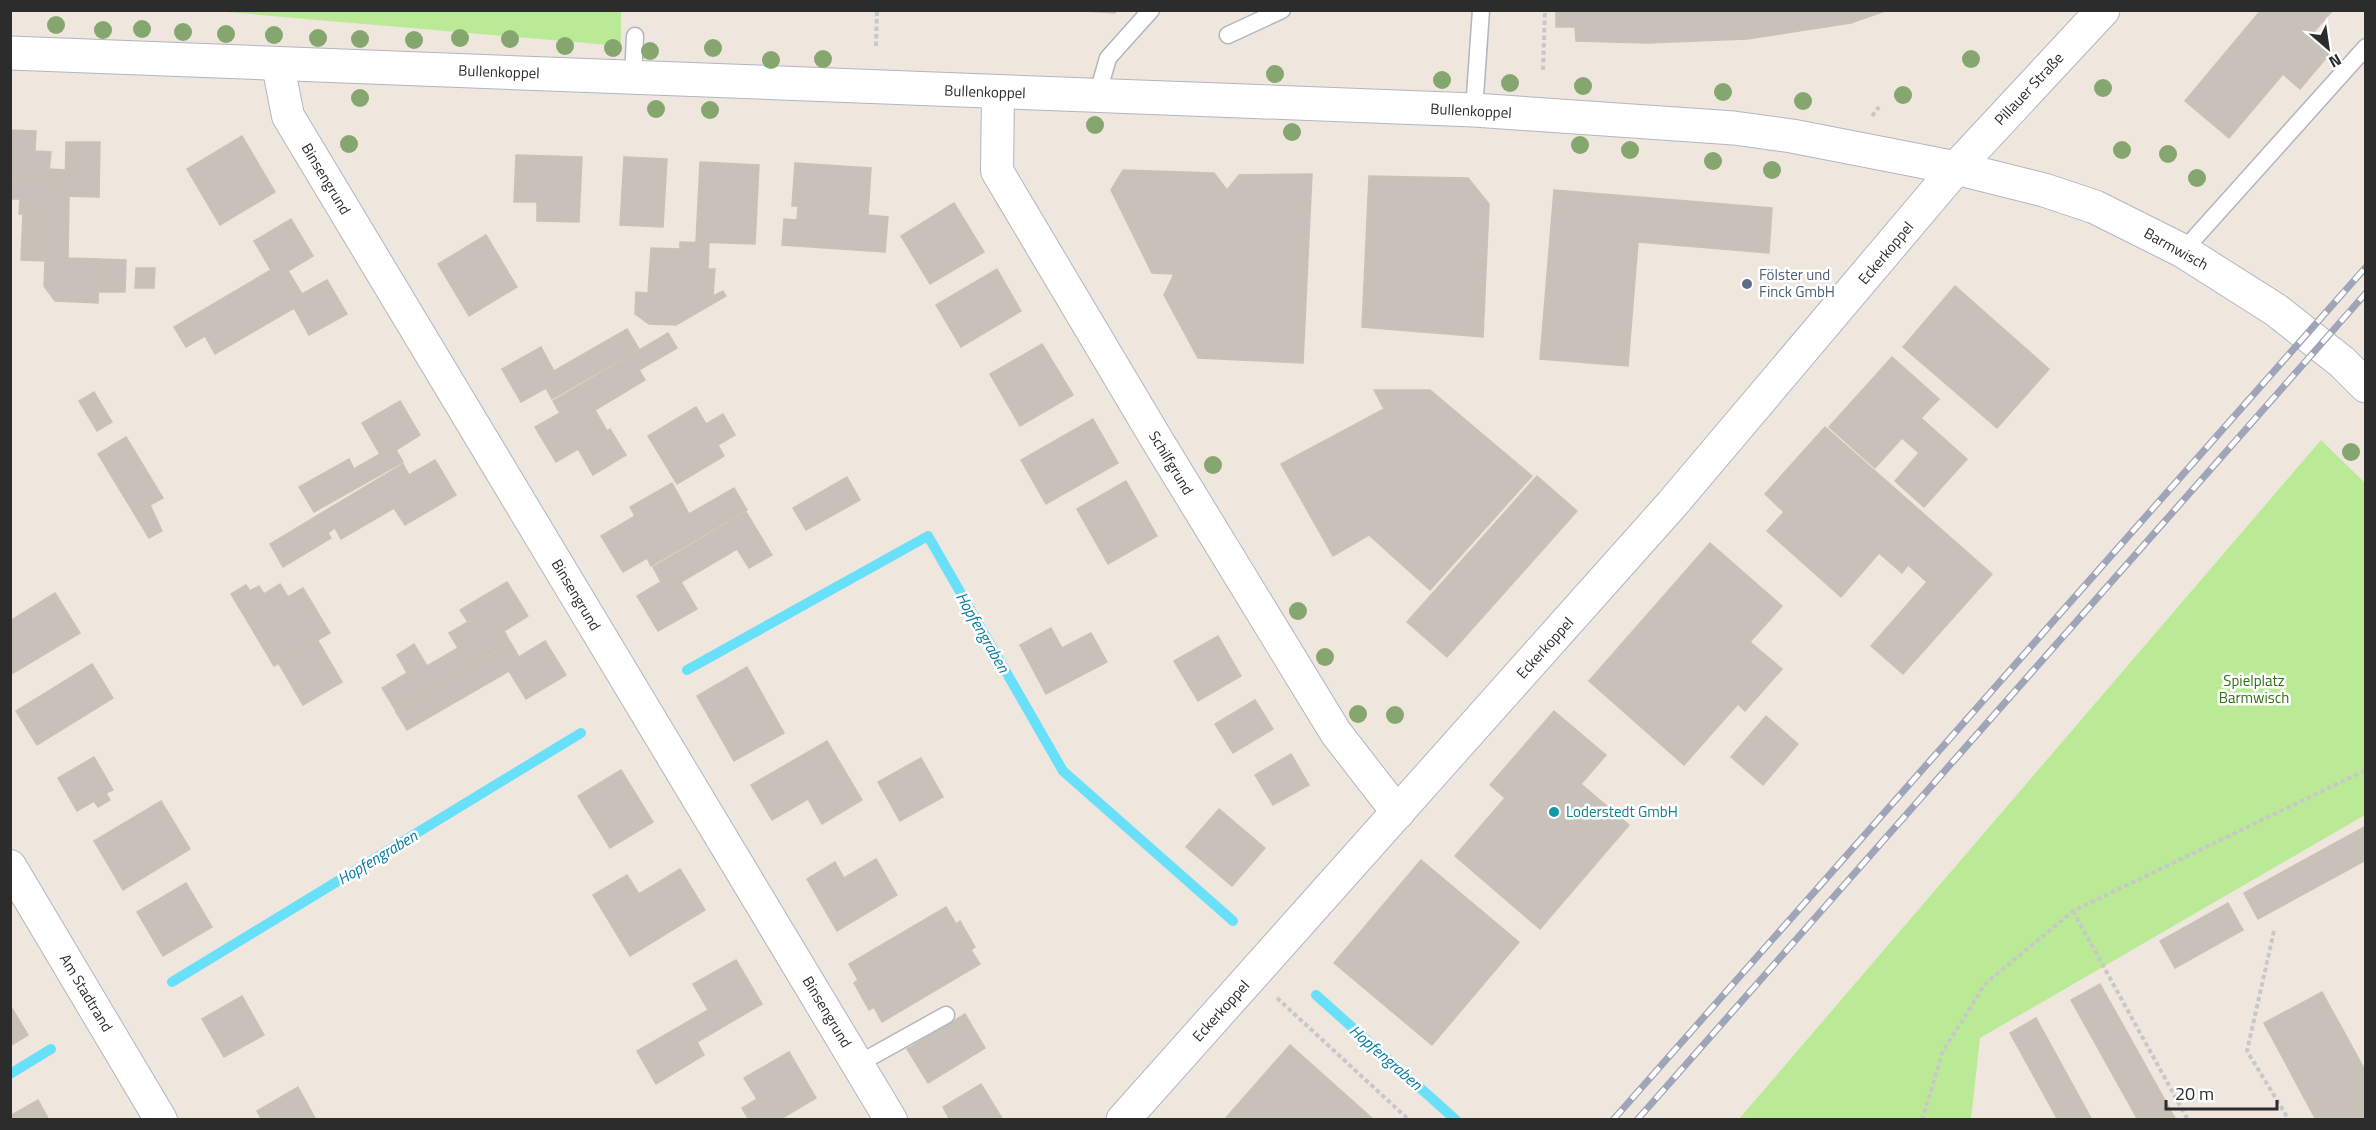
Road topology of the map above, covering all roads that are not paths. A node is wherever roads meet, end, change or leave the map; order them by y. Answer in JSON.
{"nodes":[{"id":1,"x":1151,"y":10,"type":"edge"},
{"id":2,"x":1282,"y":10,"type":"edge"},
{"id":3,"x":1481,"y":10,"type":"edge"},
{"id":4,"x":2103,"y":10,"type":"edge"},
{"id":5,"x":1228,"y":35,"type":"dead end"},
{"id":6,"x":635,"y":36,"type":"dead end"},
{"id":7,"x":2366,"y":46,"type":"edge"},
{"id":8,"x":10,"y":53,"type":"edge"},
{"id":9,"x":278,"y":65,"type":"junction"},
{"id":10,"x":633,"y":77,"type":"junction"},
{"id":11,"x":998,"y":93,"type":"junction"},
{"id":12,"x":1097,"y":96,"type":"junction"},
{"id":13,"x":1474,"y":110,"type":"junction"},
{"id":14,"x":1956,"y":168,"type":"junction"},
{"id":15,"x":2183,"y":250,"type":"junction"},
{"id":16,"x":2366,"y":387,"type":"edge"},
{"id":17,"x":1398,"y":813,"type":"junction"},
{"id":18,"x":10,"y":866,"type":"edge"},
{"id":19,"x":946,"y":1015,"type":"dead end"},
{"id":20,"x":858,"y":1064,"type":"junction"},
{"id":21,"x":161,"y":1119,"type":"edge"},
{"id":22,"x":891,"y":1119,"type":"edge"},
{"id":23,"x":1123,"y":1119,"type":"edge"}],
"edges":[{"from":1,"to":12,"type":"lane"},
{"from":2,"to":5,"type":"lane"},
{"from":3,"to":13,"type":"lane"},
{"from":4,"to":14,"type":"street","name":"Pillauer Straße"},
{"from":6,"to":10,"type":"lane"},
{"from":7,"to":15,"type":"lane"},
{"from":8,"to":9,"type":"street","name":"Bullenkoppel"},
{"from":9,"to":10,"type":"street","name":"Bullenkoppel"},
{"from":9,"to":20,"type":"street","name":"Binsengrund"},
{"from":10,"to":11,"type":"street","name":"Bullenkoppel"},
{"from":11,"to":12,"type":"street","name":"Bullenkoppel"},
{"from":11,"to":17,"type":"street","name":"Schilfgrund"},
{"from":12,"to":13,"type":"street","name":"Bullenkoppel"},
{"from":13,"to":14,"type":"street","name":"Bullenkoppel"},
{"from":14,"to":15,"type":"street","name":"Barmwisch"},
{"from":14,"to":17,"type":"street","name":"Eckerkoppel"},
{"from":15,"to":16,"type":"street","name":"Barmwisch"},
{"from":17,"to":23,"type":"street","name":"Eckerkoppel"},
{"from":18,"to":21,"type":"street","name":"Am Stadtrand"},
{"from":19,"to":20,"type":"lane"},
{"from":20,"to":22,"type":"street","name":"Binsengrund"}]}
